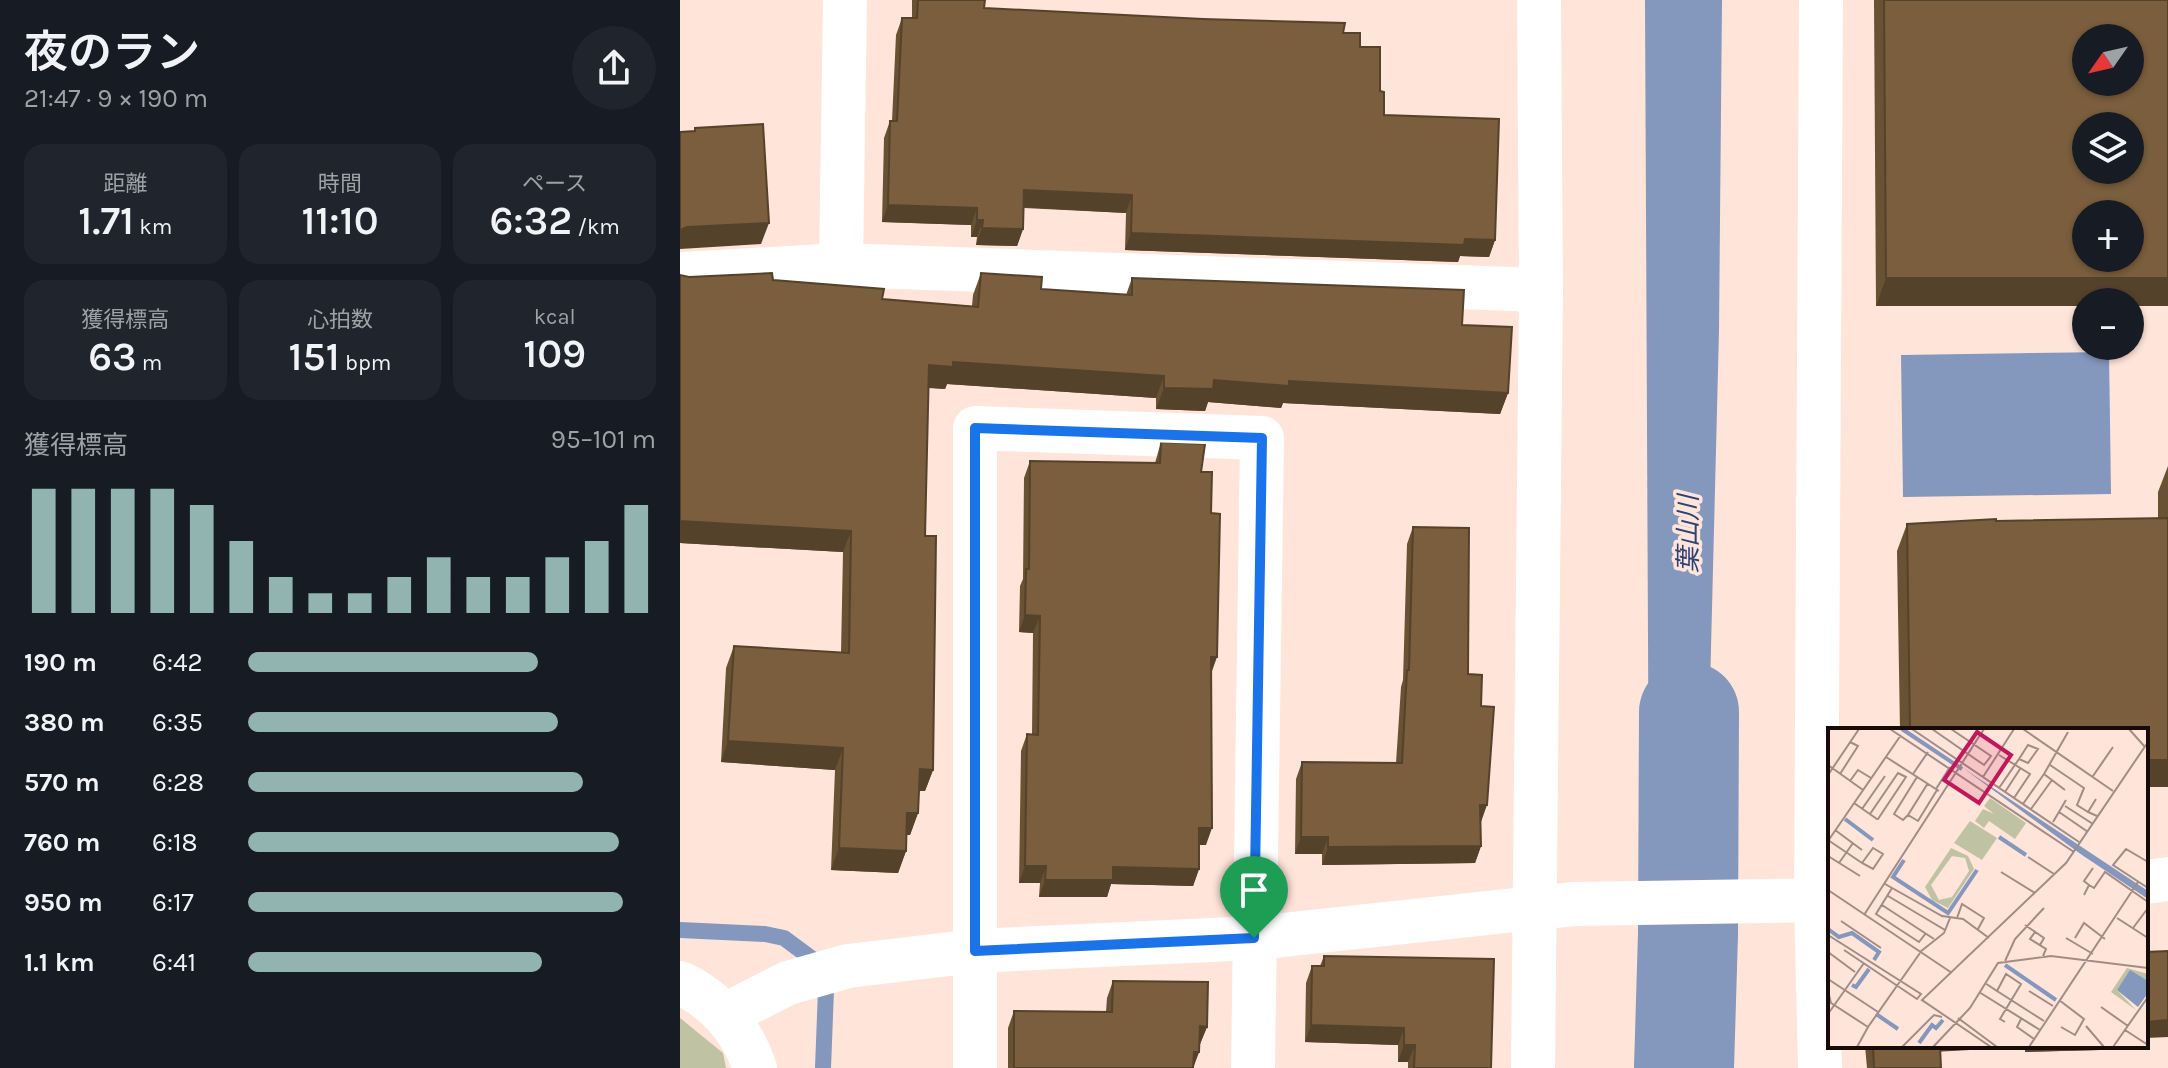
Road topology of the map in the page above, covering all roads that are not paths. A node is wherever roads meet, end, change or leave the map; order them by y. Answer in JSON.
{"nodes":[{"id":1,"x":845,"y":0,"type":"edge"},
{"id":2,"x":1539,"y":0,"type":"edge"},
{"id":3,"x":1821,"y":0,"type":"edge"},
{"id":4,"x":841,"y":265,"type":"junction"},
{"id":5,"x":680,"y":274,"type":"edge"},
{"id":6,"x":1541,"y":290,"type":"junction"},
{"id":7,"x":2168,"y":879,"type":"edge"},
{"id":8,"x":2148,"y":882,"type":"edge"},
{"id":9,"x":1811,"y":900,"type":"edge"},
{"id":10,"x":1554,"y":906,"type":"junction"},
{"id":11,"x":1254,"y":938,"type":"junction"},
{"id":12,"x":975,"y":951,"type":"junction"},
{"id":13,"x":680,"y":983,"type":"edge"},
{"id":14,"x":727,"y":1014,"type":"junction"},
{"id":15,"x":755,"y":1068,"type":"edge"},
{"id":16,"x":975,"y":1068,"type":"edge"},
{"id":17,"x":1253,"y":1068,"type":"edge"},
{"id":18,"x":1533,"y":1068,"type":"edge"},
{"id":19,"x":1820,"y":1068,"type":"edge"}],
"edges":[{"from":1,"to":4,"type":"street"},
{"from":2,"to":6,"type":"street"},
{"from":3,"to":9,"type":"street"},
{"from":4,"to":5,"type":"street"},
{"from":4,"to":6,"type":"street"},
{"from":6,"to":10,"type":"street"},
{"from":7,"to":8,"type":"street"},
{"from":9,"to":10,"type":"street"},
{"from":9,"to":19,"type":"street"},
{"from":10,"to":11,"type":"street"},
{"from":10,"to":18,"type":"street"},
{"from":11,"to":12,"type":"street"},
{"from":11,"to":12,"type":"street"},
{"from":11,"to":17,"type":"street"},
{"from":12,"to":14,"type":"street"},
{"from":12,"to":16,"type":"street"},
{"from":13,"to":14,"type":"street"},
{"from":14,"to":15,"type":"street"}]}
